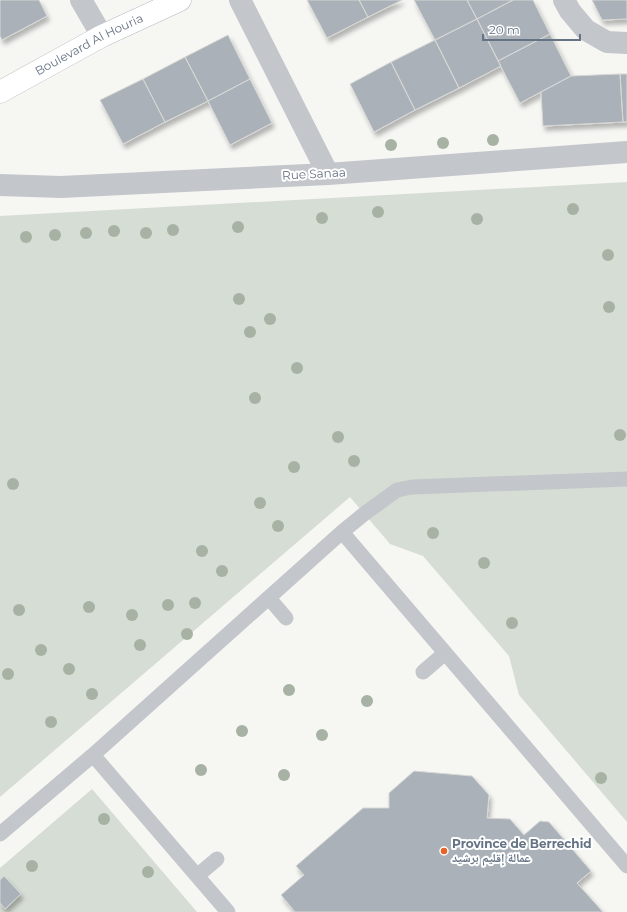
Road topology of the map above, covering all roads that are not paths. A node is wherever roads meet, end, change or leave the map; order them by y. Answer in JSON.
{"nodes":[{"id":1,"x":81,"y":0,"type":"edge"},
{"id":2,"x":180,"y":0,"type":"edge"},
{"id":3,"x":240,"y":0,"type":"edge"},
{"id":4,"x":564,"y":0,"type":"edge"},
{"id":5,"x":102,"y":36,"type":"junction"},
{"id":6,"x":627,"y":43,"type":"edge"},
{"id":7,"x":0,"y":92,"type":"edge"},
{"id":8,"x":627,"y":152,"type":"edge"},
{"id":9,"x":328,"y":174,"type":"junction"},
{"id":10,"x":0,"y":185,"type":"edge"},
{"id":11,"x":627,"y":479,"type":"edge"},
{"id":12,"x":342,"y":532,"type":"junction"},
{"id":13,"x":269,"y":598,"type":"junction"},
{"id":14,"x":286,"y":618,"type":"dead end"},
{"id":15,"x":445,"y":653,"type":"junction"},
{"id":16,"x":423,"y":672,"type":"dead end"},
{"id":17,"x":93,"y":755,"type":"junction"},
{"id":18,"x":0,"y":834,"type":"edge"},
{"id":19,"x":217,"y":859,"type":"dead end"},
{"id":20,"x":627,"y":866,"type":"edge"},
{"id":21,"x":197,"y":876,"type":"junction"},
{"id":22,"x":228,"y":912,"type":"edge"}],
"edges":[{"from":1,"to":5,"type":"street"},
{"from":2,"to":5,"type":"street","name":"Boulevard Al Houria"},
{"from":3,"to":9,"type":"street"},
{"from":4,"to":6,"type":"street"},
{"from":5,"to":7,"type":"street","name":"Boulevard Al Houria"},
{"from":8,"to":9,"type":"street","name":"Rue Sanaa"},
{"from":9,"to":10,"type":"street","name":"Rue Sanaa"},
{"from":11,"to":12,"type":"lane"},
{"from":12,"to":13,"type":"lane"},
{"from":12,"to":15,"type":"lane"},
{"from":13,"to":14,"type":"lane"},
{"from":13,"to":17,"type":"lane"},
{"from":15,"to":16,"type":"lane"},
{"from":15,"to":20,"type":"lane"},
{"from":17,"to":18,"type":"lane"},
{"from":17,"to":21,"type":"lane"},
{"from":19,"to":21,"type":"lane"},
{"from":21,"to":22,"type":"lane"}]}
